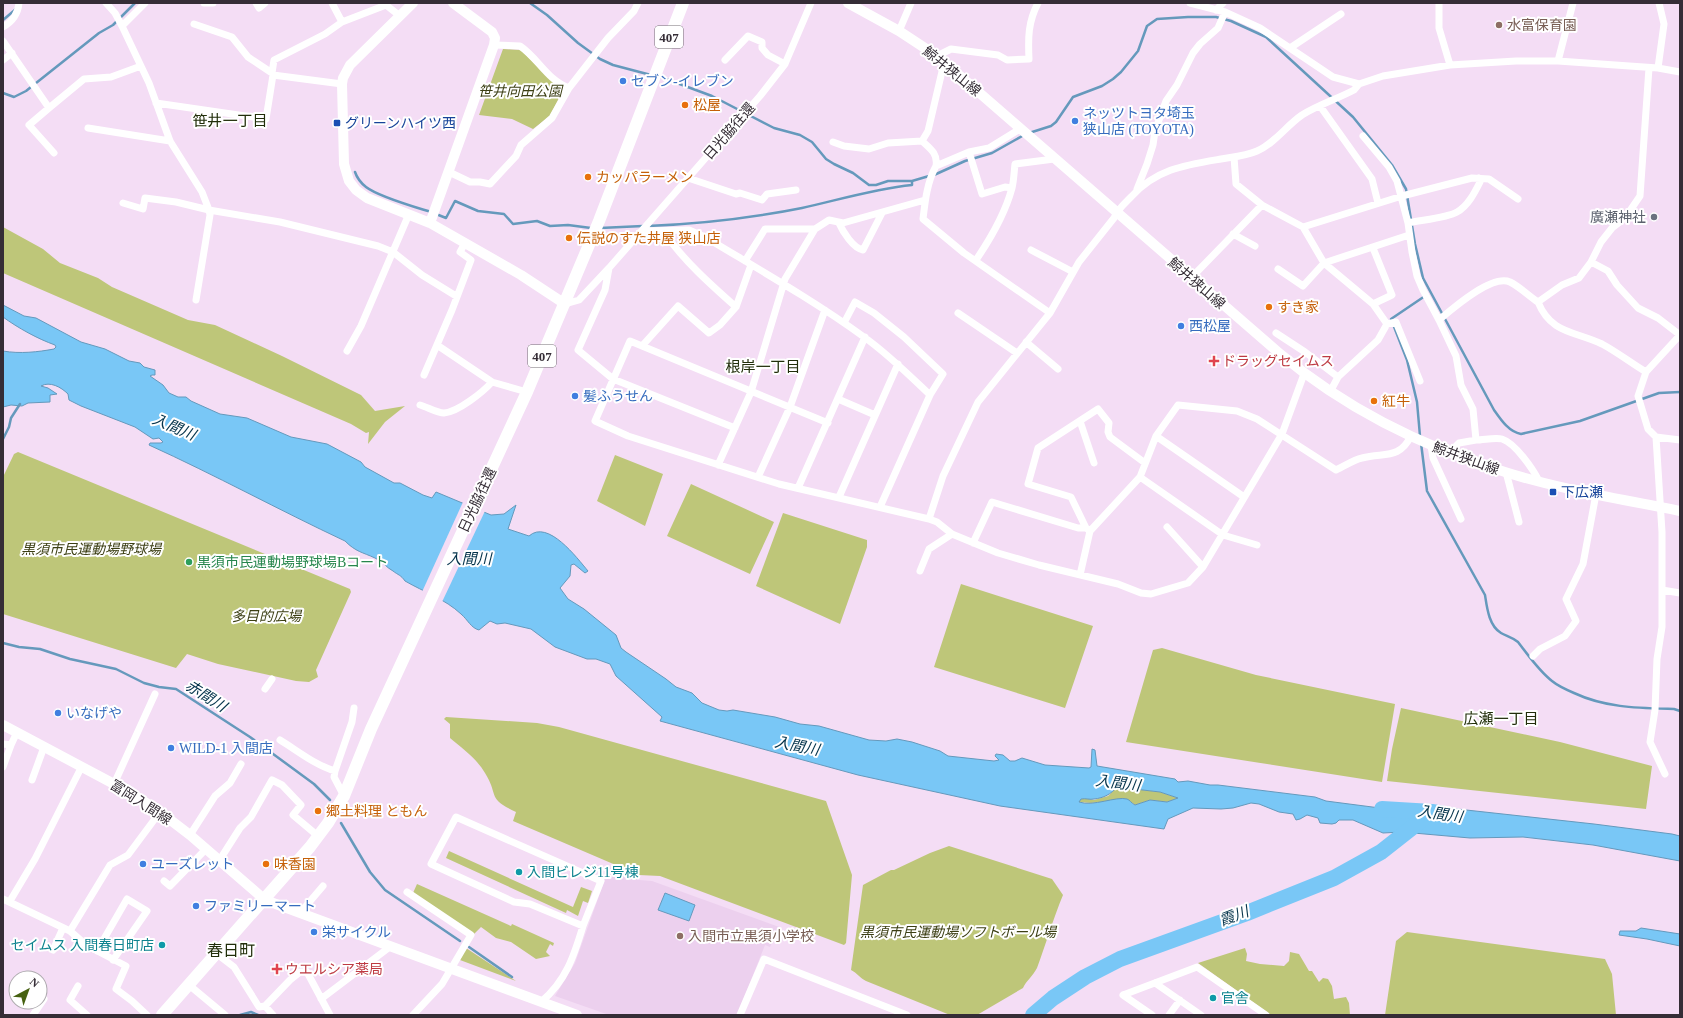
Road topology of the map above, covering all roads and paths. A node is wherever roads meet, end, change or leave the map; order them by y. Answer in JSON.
{"nodes":[{"id":1,"x":106,"y":3,"type":"edge"},
{"id":2,"x":145,"y":3,"type":"edge"},
{"id":3,"x":204,"y":3,"type":"edge"},
{"id":4,"x":213,"y":3,"type":"edge"},
{"id":5,"x":256,"y":3,"type":"edge"},
{"id":6,"x":265,"y":3,"type":"edge"},
{"id":7,"x":332,"y":3,"type":"edge"},
{"id":8,"x":413,"y":3,"type":"edge"},
{"id":9,"x":453,"y":3,"type":"edge"},
{"id":10,"x":638,"y":3,"type":"edge"},
{"id":11,"x":682,"y":3,"type":"edge"},
{"id":12,"x":811,"y":3,"type":"edge"},
{"id":13,"x":848,"y":3,"type":"edge"},
{"id":14,"x":911,"y":3,"type":"edge"},
{"id":15,"x":1038,"y":3,"type":"edge"},
{"id":16,"x":1190,"y":3,"type":"edge"},
{"id":17,"x":1223,"y":3,"type":"edge"},
{"id":18,"x":1439,"y":3,"type":"edge"},
{"id":19,"x":1573,"y":3,"type":"edge"},
{"id":20,"x":1659,"y":3,"type":"edge"},
{"id":21,"x":19,"y":6,"type":"edge"},
{"id":22,"x":1216,"y":10,"type":"junction"},
{"id":23,"x":1340,"y":14,"type":"dead end"},
{"id":24,"x":400,"y":16,"type":"junction"},
{"id":25,"x":1223,"y":17,"type":"junction"},
{"id":26,"x":342,"y":22,"type":"junction"},
{"id":27,"x":194,"y":24,"type":"dead end"},
{"id":28,"x":122,"y":26,"type":"junction"},
{"id":29,"x":3,"y":27,"type":"edge"},
{"id":30,"x":899,"y":31,"type":"junction"},
{"id":31,"x":3,"y":41,"type":"edge"},
{"id":32,"x":494,"y":45,"type":"junction"},
{"id":33,"x":1290,"y":48,"type":"junction"},
{"id":34,"x":12,"y":54,"type":"junction"},
{"id":35,"x":3,"y":60,"type":"edge"},
{"id":36,"x":725,"y":60,"type":"dead end"},
{"id":37,"x":941,"y":60,"type":"junction"},
{"id":38,"x":1558,"y":61,"type":"junction"},
{"id":39,"x":785,"y":64,"type":"junction"},
{"id":40,"x":1450,"y":65,"type":"junction"},
{"id":41,"x":141,"y":66,"type":"junction"},
{"id":42,"x":1649,"y":68,"type":"junction"},
{"id":43,"x":1658,"y":68,"type":"junction"},
{"id":44,"x":1680,"y":72,"type":"edge"},
{"id":45,"x":273,"y":74,"type":"junction"},
{"id":46,"x":342,"y":84,"type":"junction"},
{"id":47,"x":1359,"y":84,"type":"junction"},
{"id":48,"x":569,"y":88,"type":"junction"},
{"id":49,"x":156,"y":103,"type":"junction"},
{"id":50,"x":1320,"y":106,"type":"junction"},
{"id":51,"x":49,"y":108,"type":"junction"},
{"id":52,"x":88,"y":128,"type":"dead end"},
{"id":53,"x":1023,"y":132,"type":"junction"},
{"id":54,"x":1363,"y":136,"type":"dead end"},
{"id":55,"x":170,"y":141,"type":"junction"},
{"id":56,"x":922,"y":141,"type":"junction"},
{"id":57,"x":833,"y":142,"type":"dead end"},
{"id":58,"x":54,"y":153,"type":"dead end"},
{"id":59,"x":970,"y":154,"type":"junction"},
{"id":60,"x":1234,"y":157,"type":"junction"},
{"id":61,"x":1054,"y":159,"type":"junction"},
{"id":62,"x":934,"y":168,"type":"junction"},
{"id":63,"x":449,"y":172,"type":"junction"},
{"id":64,"x":688,"y":178,"type":"junction"},
{"id":65,"x":1479,"y":178,"type":"junction"},
{"id":66,"x":1012,"y":188,"type":"junction"},
{"id":67,"x":796,"y":190,"type":"dead end"},
{"id":68,"x":1136,"y":191,"type":"junction"},
{"id":69,"x":1402,"y":196,"type":"junction"},
{"id":70,"x":1518,"y":199,"type":"dead end"},
{"id":71,"x":926,"y":200,"type":"junction"},
{"id":72,"x":123,"y":203,"type":"dead end"},
{"id":73,"x":1378,"y":203,"type":"junction"},
{"id":74,"x":1262,"y":205,"type":"junction"},
{"id":75,"x":209,"y":210,"type":"junction"},
{"id":76,"x":882,"y":213,"type":"junction"},
{"id":77,"x":1116,"y":213,"type":"junction"},
{"id":78,"x":409,"y":214,"type":"junction"},
{"id":79,"x":430,"y":223,"type":"junction"},
{"id":80,"x":839,"y":223,"type":"junction"},
{"id":81,"x":1408,"y":223,"type":"junction"},
{"id":82,"x":1303,"y":227,"type":"junction"},
{"id":83,"x":815,"y":229,"type":"junction"},
{"id":84,"x":642,"y":231,"type":"junction"},
{"id":85,"x":663,"y":231,"type":"junction"},
{"id":86,"x":1233,"y":234,"type":"junction"},
{"id":87,"x":1409,"y":235,"type":"junction"},
{"id":88,"x":465,"y":243,"type":"junction"},
{"id":89,"x":1255,"y":246,"type":"dead end"},
{"id":90,"x":1373,"y":248,"type":"junction"},
{"id":91,"x":1031,"y":250,"type":"dead end"},
{"id":92,"x":393,"y":252,"type":"junction"},
{"id":93,"x":976,"y":260,"type":"junction"},
{"id":94,"x":1591,"y":262,"type":"junction"},
{"id":95,"x":748,"y":263,"type":"junction"},
{"id":96,"x":1324,"y":263,"type":"junction"},
{"id":97,"x":609,"y":268,"type":"junction"},
{"id":98,"x":1278,"y":269,"type":"dead end"},
{"id":99,"x":1073,"y":272,"type":"junction"},
{"id":100,"x":1191,"y":278,"type":"junction"},
{"id":101,"x":784,"y":285,"type":"junction"},
{"id":102,"x":456,"y":296,"type":"junction"},
{"id":103,"x":196,"y":300,"type":"dead end"},
{"id":104,"x":1538,"y":302,"type":"junction"},
{"id":105,"x":565,"y":304,"type":"junction"},
{"id":106,"x":1373,"y":304,"type":"junction"},
{"id":107,"x":736,"y":307,"type":"junction"},
{"id":108,"x":825,"y":310,"type":"junction"},
{"id":109,"x":958,"y":313,"type":"dead end"},
{"id":110,"x":1050,"y":313,"type":"junction"},
{"id":111,"x":1439,"y":320,"type":"junction"},
{"id":112,"x":844,"y":323,"type":"junction"},
{"id":113,"x":1387,"y":324,"type":"junction"},
{"id":114,"x":1276,"y":333,"type":"dead end"},
{"id":115,"x":1680,"y":335,"type":"edge"},
{"id":116,"x":865,"y":337,"type":"junction"},
{"id":117,"x":1026,"y":342,"type":"junction"},
{"id":118,"x":437,"y":345,"type":"junction"},
{"id":119,"x":642,"y":346,"type":"junction"},
{"id":120,"x":347,"y":351,"type":"dead end"},
{"id":121,"x":1017,"y":353,"type":"junction"},
{"id":122,"x":898,"y":364,"type":"junction"},
{"id":123,"x":1058,"y":369,"type":"dead end"},
{"id":124,"x":1646,"y":372,"type":"junction"},
{"id":125,"x":1304,"y":374,"type":"junction"},
{"id":126,"x":424,"y":375,"type":"dead end"},
{"id":127,"x":1338,"y":377,"type":"junction"},
{"id":128,"x":614,"y":378,"type":"junction"},
{"id":129,"x":1420,"y":381,"type":"dead end"},
{"id":130,"x":492,"y":382,"type":"junction"},
{"id":131,"x":526,"y":392,"type":"junction"},
{"id":132,"x":751,"y":392,"type":"junction"},
{"id":133,"x":1330,"y":392,"type":"junction"},
{"id":134,"x":930,"y":395,"type":"junction"},
{"id":135,"x":838,"y":399,"type":"junction"},
{"id":136,"x":420,"y":405,"type":"dead end"},
{"id":137,"x":790,"y":407,"type":"junction"},
{"id":138,"x":875,"y":415,"type":"junction"},
{"id":139,"x":1080,"y":421,"type":"junction"},
{"id":140,"x":828,"y":423,"type":"junction"},
{"id":141,"x":735,"y":428,"type":"junction"},
{"id":142,"x":1282,"y":434,"type":"junction"},
{"id":143,"x":1156,"y":436,"type":"junction"},
{"id":144,"x":1413,"y":438,"type":"junction"},
{"id":145,"x":1656,"y":438,"type":"junction"},
{"id":146,"x":1476,"y":440,"type":"junction"},
{"id":147,"x":1680,"y":440,"type":"edge"},
{"id":148,"x":1429,"y":445,"type":"junction"},
{"id":149,"x":1449,"y":453,"type":"junction"},
{"id":150,"x":1094,"y":463,"type":"dead end"},
{"id":151,"x":1146,"y":463,"type":"junction"},
{"id":152,"x":718,"y":465,"type":"junction"},
{"id":153,"x":1506,"y":472,"type":"junction"},
{"id":154,"x":758,"y":477,"type":"junction"},
{"id":155,"x":1140,"y":477,"type":"junction"},
{"id":156,"x":1538,"y":482,"type":"junction"},
{"id":157,"x":798,"y":488,"type":"junction"},
{"id":158,"x":1596,"y":494,"type":"junction"},
{"id":159,"x":839,"y":497,"type":"junction"},
{"id":160,"x":1244,"y":497,"type":"junction"},
{"id":161,"x":880,"y":507,"type":"junction"},
{"id":162,"x":1659,"y":507,"type":"junction"},
{"id":163,"x":1680,"y":511,"type":"edge"},
{"id":164,"x":930,"y":518,"type":"junction"},
{"id":165,"x":1462,"y":519,"type":"dead end"},
{"id":166,"x":1519,"y":522,"type":"dead end"},
{"id":167,"x":1167,"y":527,"type":"dead end"},
{"id":168,"x":1088,"y":529,"type":"junction"},
{"id":169,"x":952,"y":534,"type":"junction"},
{"id":170,"x":1223,"y":534,"type":"junction"},
{"id":171,"x":973,"y":543,"type":"junction"},
{"id":172,"x":1257,"y":546,"type":"dead end"},
{"id":173,"x":1203,"y":567,"type":"junction"},
{"id":174,"x":920,"y":571,"type":"dead end"},
{"id":175,"x":1080,"y":575,"type":"junction"},
{"id":176,"x":1662,"y":590,"type":"junction"},
{"id":177,"x":1680,"y":593,"type":"edge"},
{"id":178,"x":1533,"y":656,"type":"dead end"},
{"id":179,"x":272,"y":679,"type":"dead end"},
{"id":180,"x":265,"y":689,"type":"dead end"},
{"id":181,"x":155,"y":694,"type":"dead end"},
{"id":182,"x":354,"y":708,"type":"dead end"},
{"id":183,"x":3,"y":725,"type":"edge"},
{"id":184,"x":17,"y":732,"type":"junction"},
{"id":185,"x":280,"y":740,"type":"dead end"},
{"id":186,"x":7,"y":744,"type":"edge"},
{"id":187,"x":44,"y":746,"type":"junction"},
{"id":188,"x":241,"y":764,"type":"dead end"},
{"id":189,"x":82,"y":766,"type":"junction"},
{"id":190,"x":3,"y":767,"type":"edge"},
{"id":191,"x":335,"y":771,"type":"junction"},
{"id":192,"x":1665,"y":774,"type":"dead end"},
{"id":193,"x":32,"y":780,"type":"dead end"},
{"id":194,"x":114,"y":784,"type":"junction"},
{"id":195,"x":344,"y":796,"type":"junction"},
{"id":196,"x":160,"y":812,"type":"junction"},
{"id":197,"x":190,"y":835,"type":"junction"},
{"id":198,"x":318,"y":836,"type":"junction"},
{"id":199,"x":206,"y":849,"type":"junction"},
{"id":200,"x":219,"y":861,"type":"junction"},
{"id":201,"x":164,"y":881,"type":"dead end"},
{"id":202,"x":323,"y":886,"type":"dead end"},
{"id":203,"x":407,"y":892,"type":"dead end"},
{"id":204,"x":6,"y":900,"type":"edge"},
{"id":205,"x":265,"y":900,"type":"junction"},
{"id":206,"x":300,"y":913,"type":"junction"},
{"id":207,"x":583,"y":926,"type":"junction"},
{"id":208,"x":67,"y":929,"type":"junction"},
{"id":209,"x":391,"y":946,"type":"junction"},
{"id":210,"x":53,"y":950,"type":"dead end"},
{"id":211,"x":97,"y":951,"type":"junction"},
{"id":212,"x":217,"y":954,"type":"junction"},
{"id":213,"x":113,"y":960,"type":"junction"},
{"id":214,"x":452,"y":969,"type":"junction"},
{"id":215,"x":1155,"y":983,"type":"junction"},
{"id":216,"x":189,"y":985,"type":"junction"},
{"id":217,"x":78,"y":986,"type":"dead end"},
{"id":218,"x":321,"y":999,"type":"junction"},
{"id":219,"x":1180,"y":1000,"type":"junction"},
{"id":220,"x":541,"y":1002,"type":"junction"},
{"id":221,"x":265,"y":1006,"type":"junction"},
{"id":222,"x":564,"y":1013,"type":"edge"},
{"id":223,"x":743,"y":1014,"type":"edge"},
{"id":224,"x":86,"y":1015,"type":"edge"},
{"id":225,"x":147,"y":1015,"type":"edge"},
{"id":226,"x":162,"y":1015,"type":"edge"},
{"id":227,"x":225,"y":1015,"type":"edge"},
{"id":228,"x":273,"y":1015,"type":"edge"},
{"id":229,"x":330,"y":1015,"type":"edge"},
{"id":230,"x":413,"y":1015,"type":"edge"},
{"id":231,"x":577,"y":1015,"type":"edge"},
{"id":232,"x":907,"y":1015,"type":"edge"},
{"id":233,"x":1152,"y":1015,"type":"edge"},
{"id":234,"x":1169,"y":1015,"type":"edge"},
{"id":235,"x":1201,"y":1015,"type":"edge"},
{"id":236,"x":1266,"y":1015,"type":"edge"}],
"edges":[{"from":1,"to":28,"type":"street"},
{"from":2,"to":28,"type":"street"},
{"from":3,"to":4,"type":"street"},
{"from":5,"to":6,"type":"street"},
{"from":7,"to":26,"type":"street"},
{"from":8,"to":24,"type":"main road"},
{"from":9,"to":32,"type":"main road"},
{"from":10,"to":48,"type":"street"},
{"from":11,"to":105,"type":"highway","number":"407"},
{"from":12,"to":39,"type":"street","name":"日光脇往還"},
{"from":13,"to":30,"type":"main road","name":"鯨井狭山線"},
{"from":14,"to":30,"type":"street"},
{"from":15,"to":37,"type":"street"},
{"from":16,"to":22,"type":"street"},
{"from":17,"to":22,"type":"street"},
{"from":18,"to":40,"type":"street"},
{"from":19,"to":38,"type":"street"},
{"from":20,"to":43,"type":"street"},
{"from":21,"to":29,"type":"street"},
{"from":22,"to":25,"type":"street"},
{"from":23,"to":33,"type":"street"},
{"from":24,"to":26,"type":"street"},
{"from":24,"to":46,"type":"main road"},
{"from":25,"to":33,"type":"street"},
{"from":25,"to":68,"type":"street"},
{"from":26,"to":45,"type":"street"},
{"from":27,"to":45,"type":"street"},
{"from":28,"to":41,"type":"street"},
{"from":30,"to":37,"type":"main road","name":"鯨井狭山線"},
{"from":31,"to":34,"type":"street"},
{"from":32,"to":48,"type":"street"},
{"from":32,"to":63,"type":"main road"},
{"from":33,"to":47,"type":"street"},
{"from":34,"to":35,"type":"street"},
{"from":34,"to":51,"type":"street"},
{"from":36,"to":39,"type":"street"},
{"from":37,"to":53,"type":"main road","name":"鯨井狭山線"},
{"from":37,"to":56,"type":"street"},
{"from":38,"to":40,"type":"street"},
{"from":38,"to":42,"type":"street"},
{"from":39,"to":64,"type":"street","name":"日光脇往還"},
{"from":40,"to":47,"type":"street"},
{"from":41,"to":49,"type":"street"},
{"from":41,"to":51,"type":"street"},
{"from":42,"to":43,"type":"street"},
{"from":42,"to":94,"type":"street"},
{"from":43,"to":44,"type":"street"},
{"from":45,"to":46,"type":"street"},
{"from":45,"to":49,"type":"street"},
{"from":46,"to":78,"type":"main road"},
{"from":47,"to":50,"type":"street"},
{"from":48,"to":63,"type":"street"},
{"from":49,"to":55,"type":"street"},
{"from":50,"to":60,"type":"street"},
{"from":50,"to":73,"type":"street"},
{"from":51,"to":58,"type":"street"},
{"from":52,"to":55,"type":"street"},
{"from":53,"to":59,"type":"street"},
{"from":53,"to":61,"type":"main road","name":"鯨井狭山線"},
{"from":54,"to":69,"type":"street"},
{"from":55,"to":75,"type":"street"},
{"from":56,"to":57,"type":"street"},
{"from":56,"to":62,"type":"street"},
{"from":59,"to":62,"type":"street"},
{"from":59,"to":66,"type":"street"},
{"from":60,"to":68,"type":"street"},
{"from":60,"to":74,"type":"street"},
{"from":61,"to":66,"type":"street"},
{"from":61,"to":77,"type":"main road","name":"鯨井狭山線"},
{"from":62,"to":71,"type":"street"},
{"from":63,"to":79,"type":"main road"},
{"from":64,"to":67,"type":"street"},
{"from":64,"to":84,"type":"street","name":"日光脇往還"},
{"from":65,"to":69,"type":"street"},
{"from":65,"to":70,"type":"street"},
{"from":65,"to":81,"type":"street"},
{"from":66,"to":93,"type":"street"},
{"from":68,"to":77,"type":"street"},
{"from":69,"to":73,"type":"street"},
{"from":69,"to":81,"type":"street"},
{"from":71,"to":76,"type":"street"},
{"from":71,"to":93,"type":"street"},
{"from":72,"to":75,"type":"street"},
{"from":73,"to":82,"type":"street"},
{"from":74,"to":82,"type":"street"},
{"from":74,"to":86,"type":"street"},
{"from":75,"to":92,"type":"street"},
{"from":75,"to":103,"type":"street"},
{"from":76,"to":80,"type":"street"},
{"from":76,"to":80,"type":"street"},
{"from":77,"to":99,"type":"street"},
{"from":77,"to":100,"type":"main road","name":"鯨井狭山線"},
{"from":78,"to":79,"type":"main road"},
{"from":78,"to":92,"type":"street"},
{"from":79,"to":88,"type":"main road"},
{"from":80,"to":83,"type":"street"},
{"from":81,"to":87,"type":"street"},
{"from":82,"to":96,"type":"street"},
{"from":83,"to":95,"type":"street"},
{"from":83,"to":101,"type":"street"},
{"from":84,"to":85,"type":"street"},
{"from":84,"to":97,"type":"street","name":"日光脇往還"},
{"from":85,"to":95,"type":"street"},
{"from":85,"to":107,"type":"street"},
{"from":86,"to":89,"type":"street"},
{"from":86,"to":100,"type":"street"},
{"from":87,"to":90,"type":"street"},
{"from":87,"to":111,"type":"street"},
{"from":88,"to":102,"type":"street"},
{"from":88,"to":105,"type":"main road"},
{"from":90,"to":96,"type":"street"},
{"from":90,"to":106,"type":"street"},
{"from":91,"to":99,"type":"street"},
{"from":92,"to":102,"type":"street"},
{"from":92,"to":120,"type":"street"},
{"from":93,"to":110,"type":"street"},
{"from":94,"to":104,"type":"street"},
{"from":94,"to":115,"type":"street"},
{"from":95,"to":101,"type":"street"},
{"from":95,"to":107,"type":"street"},
{"from":96,"to":98,"type":"street"},
{"from":96,"to":106,"type":"street"},
{"from":97,"to":105,"type":"street","name":"日光脇往還"},
{"from":97,"to":128,"type":"street"},
{"from":99,"to":110,"type":"street"},
{"from":100,"to":125,"type":"main road","name":"鯨井狭山線"},
{"from":101,"to":108,"type":"street"},
{"from":101,"to":132,"type":"street"},
{"from":102,"to":118,"type":"street"},
{"from":104,"to":111,"type":"street"},
{"from":104,"to":124,"type":"street"},
{"from":105,"to":131,"type":"highway","name":"日光脇往還","number":"407"},
{"from":106,"to":113,"type":"street"},
{"from":107,"to":119,"type":"street"},
{"from":108,"to":112,"type":"street"},
{"from":108,"to":137,"type":"street"},
{"from":109,"to":121,"type":"street"},
{"from":110,"to":117,"type":"street"},
{"from":111,"to":146,"type":"street"},
{"from":112,"to":116,"type":"street"},
{"from":112,"to":134,"type":"street"},
{"from":113,"to":127,"type":"street"},
{"from":113,"to":129,"type":"street"},
{"from":114,"to":127,"type":"street"},
{"from":115,"to":124,"type":"street"},
{"from":116,"to":122,"type":"street"},
{"from":116,"to":135,"type":"street"},
{"from":117,"to":121,"type":"street"},
{"from":117,"to":123,"type":"street"},
{"from":118,"to":126,"type":"street"},
{"from":118,"to":130,"type":"street"},
{"from":119,"to":128,"type":"street"},
{"from":119,"to":132,"type":"street"},
{"from":121,"to":164,"type":"street"},
{"from":122,"to":134,"type":"street"},
{"from":122,"to":138,"type":"street"},
{"from":124,"to":145,"type":"street"},
{"from":125,"to":133,"type":"main road","name":"鯨井狭山線"},
{"from":125,"to":142,"type":"street"},
{"from":127,"to":133,"type":"street"},
{"from":128,"to":141,"type":"street"},
{"from":128,"to":152,"type":"street"},
{"from":130,"to":131,"type":"street"},
{"from":130,"to":136,"type":"street"},
{"from":131,"to":195,"type":"highway","name":"日光脇往還","number":"407"},
{"from":132,"to":137,"type":"street"},
{"from":132,"to":141,"type":"street"},
{"from":133,"to":144,"type":"main road","name":"鯨井狭山線"},
{"from":134,"to":161,"type":"street"},
{"from":135,"to":138,"type":"street"},
{"from":135,"to":140,"type":"street"},
{"from":137,"to":140,"type":"street"},
{"from":137,"to":154,"type":"street"},
{"from":138,"to":159,"type":"street"},
{"from":139,"to":150,"type":"street"},
{"from":139,"to":151,"type":"street"},
{"from":139,"to":168,"type":"street"},
{"from":140,"to":157,"type":"street"},
{"from":141,"to":152,"type":"street"},
{"from":142,"to":143,"type":"street"},
{"from":142,"to":144,"type":"street"},
{"from":142,"to":160,"type":"street"},
{"from":143,"to":151,"type":"street"},
{"from":143,"to":160,"type":"street"},
{"from":144,"to":148,"type":"main road","name":"鯨井狭山線"},
{"from":145,"to":147,"type":"street"},
{"from":145,"to":162,"type":"street"},
{"from":146,"to":149,"type":"street"},
{"from":146,"to":156,"type":"street"},
{"from":148,"to":149,"type":"main road","name":"鯨井狭山線"},
{"from":148,"to":165,"type":"street"},
{"from":149,"to":153,"type":"main road","name":"鯨井狭山線"},
{"from":151,"to":155,"type":"street"},
{"from":152,"to":154,"type":"street"},
{"from":153,"to":156,"type":"main road","name":"鯨井狭山線"},
{"from":153,"to":166,"type":"street"},
{"from":154,"to":157,"type":"street"},
{"from":155,"to":168,"type":"street"},
{"from":155,"to":170,"type":"street"},
{"from":156,"to":158,"type":"main road","name":"鯨井狭山線"},
{"from":157,"to":159,"type":"street"},
{"from":158,"to":162,"type":"main road","name":"鯨井狭山線"},
{"from":158,"to":178,"type":"street"},
{"from":159,"to":161,"type":"street"},
{"from":160,"to":170,"type":"street"},
{"from":161,"to":164,"type":"street"},
{"from":162,"to":163,"type":"main road","name":"鯨井狭山線"},
{"from":162,"to":176,"type":"street"},
{"from":164,"to":169,"type":"street"},
{"from":167,"to":173,"type":"street"},
{"from":168,"to":171,"type":"street"},
{"from":168,"to":175,"type":"street"},
{"from":169,"to":171,"type":"street"},
{"from":169,"to":174,"type":"street"},
{"from":170,"to":172,"type":"street"},
{"from":170,"to":173,"type":"street"},
{"from":171,"to":175,"type":"street"},
{"from":173,"to":175,"type":"street"},
{"from":176,"to":177,"type":"street"},
{"from":176,"to":192,"type":"street"},
{"from":179,"to":180,"type":"street"},
{"from":181,"to":194,"type":"street"},
{"from":182,"to":191,"type":"street"},
{"from":183,"to":184,"type":"main road","name":"富岡入間線"},
{"from":184,"to":186,"type":"street"},
{"from":184,"to":187,"type":"main road","name":"富岡入間線"},
{"from":185,"to":191,"type":"street"},
{"from":186,"to":190,"type":"street"},
{"from":187,"to":189,"type":"main road","name":"富岡入間線"},
{"from":187,"to":193,"type":"street"},
{"from":188,"to":197,"type":"street"},
{"from":189,"to":194,"type":"main road","name":"富岡入間線"},
{"from":189,"to":204,"type":"street"},
{"from":191,"to":195,"type":"street"},
{"from":194,"to":196,"type":"main road","name":"富岡入間線"},
{"from":195,"to":198,"type":"highway","name":"日光脇往還","number":"407"},
{"from":196,"to":197,"type":"main road","name":"富岡入間線"},
{"from":196,"to":208,"type":"street"},
{"from":197,"to":199,"type":"main road","name":"富岡入間線"},
{"from":198,"to":200,"type":"street"},
{"from":198,"to":205,"type":"highway","name":"日光脇往還","number":"407"},
{"from":199,"to":200,"type":"main road","name":"富岡入間線"},
{"from":199,"to":201,"type":"street"},
{"from":200,"to":205,"type":"main road","name":"富岡入間線"},
{"from":202,"to":206,"type":"street"},
{"from":203,"to":214,"type":"street"},
{"from":204,"to":208,"type":"street"},
{"from":205,"to":206,"type":"main road","name":"富岡入間線"},
{"from":205,"to":212,"type":"highway","name":"日光脇往還","number":"407"},
{"from":206,"to":209,"type":"main road","name":"富岡入間線"},
{"from":207,"to":207,"type":"street"},
{"from":207,"to":220,"type":"street"},
{"from":208,"to":210,"type":"street"},
{"from":208,"to":211,"type":"street"},
{"from":209,"to":214,"type":"main road","name":"富岡入間線"},
{"from":209,"to":218,"type":"street"},
{"from":211,"to":213,"type":"street"},
{"from":211,"to":213,"type":"street"},
{"from":212,"to":216,"type":"highway","name":"日光脇往還","number":"407"},
{"from":212,"to":221,"type":"street"},
{"from":213,"to":225,"type":"street"},
{"from":214,"to":220,"type":"main road","name":"富岡入間線"},
{"from":214,"to":230,"type":"street"},
{"from":215,"to":219,"type":"street"},
{"from":215,"to":233,"type":"street"},
{"from":215,"to":236,"type":"street"},
{"from":216,"to":226,"type":"highway","name":"日光脇往還","number":"407"},
{"from":216,"to":227,"type":"street"},
{"from":217,"to":224,"type":"street"},
{"from":218,"to":221,"type":"street"},
{"from":218,"to":229,"type":"street"},
{"from":219,"to":234,"type":"street"},
{"from":219,"to":235,"type":"street"},
{"from":220,"to":222,"type":"main road","name":"富岡入間線"},
{"from":221,"to":228,"type":"street"},
{"from":222,"to":231,"type":"main road","name":"富岡入間線"},
{"from":223,"to":232,"type":"street"}]}
